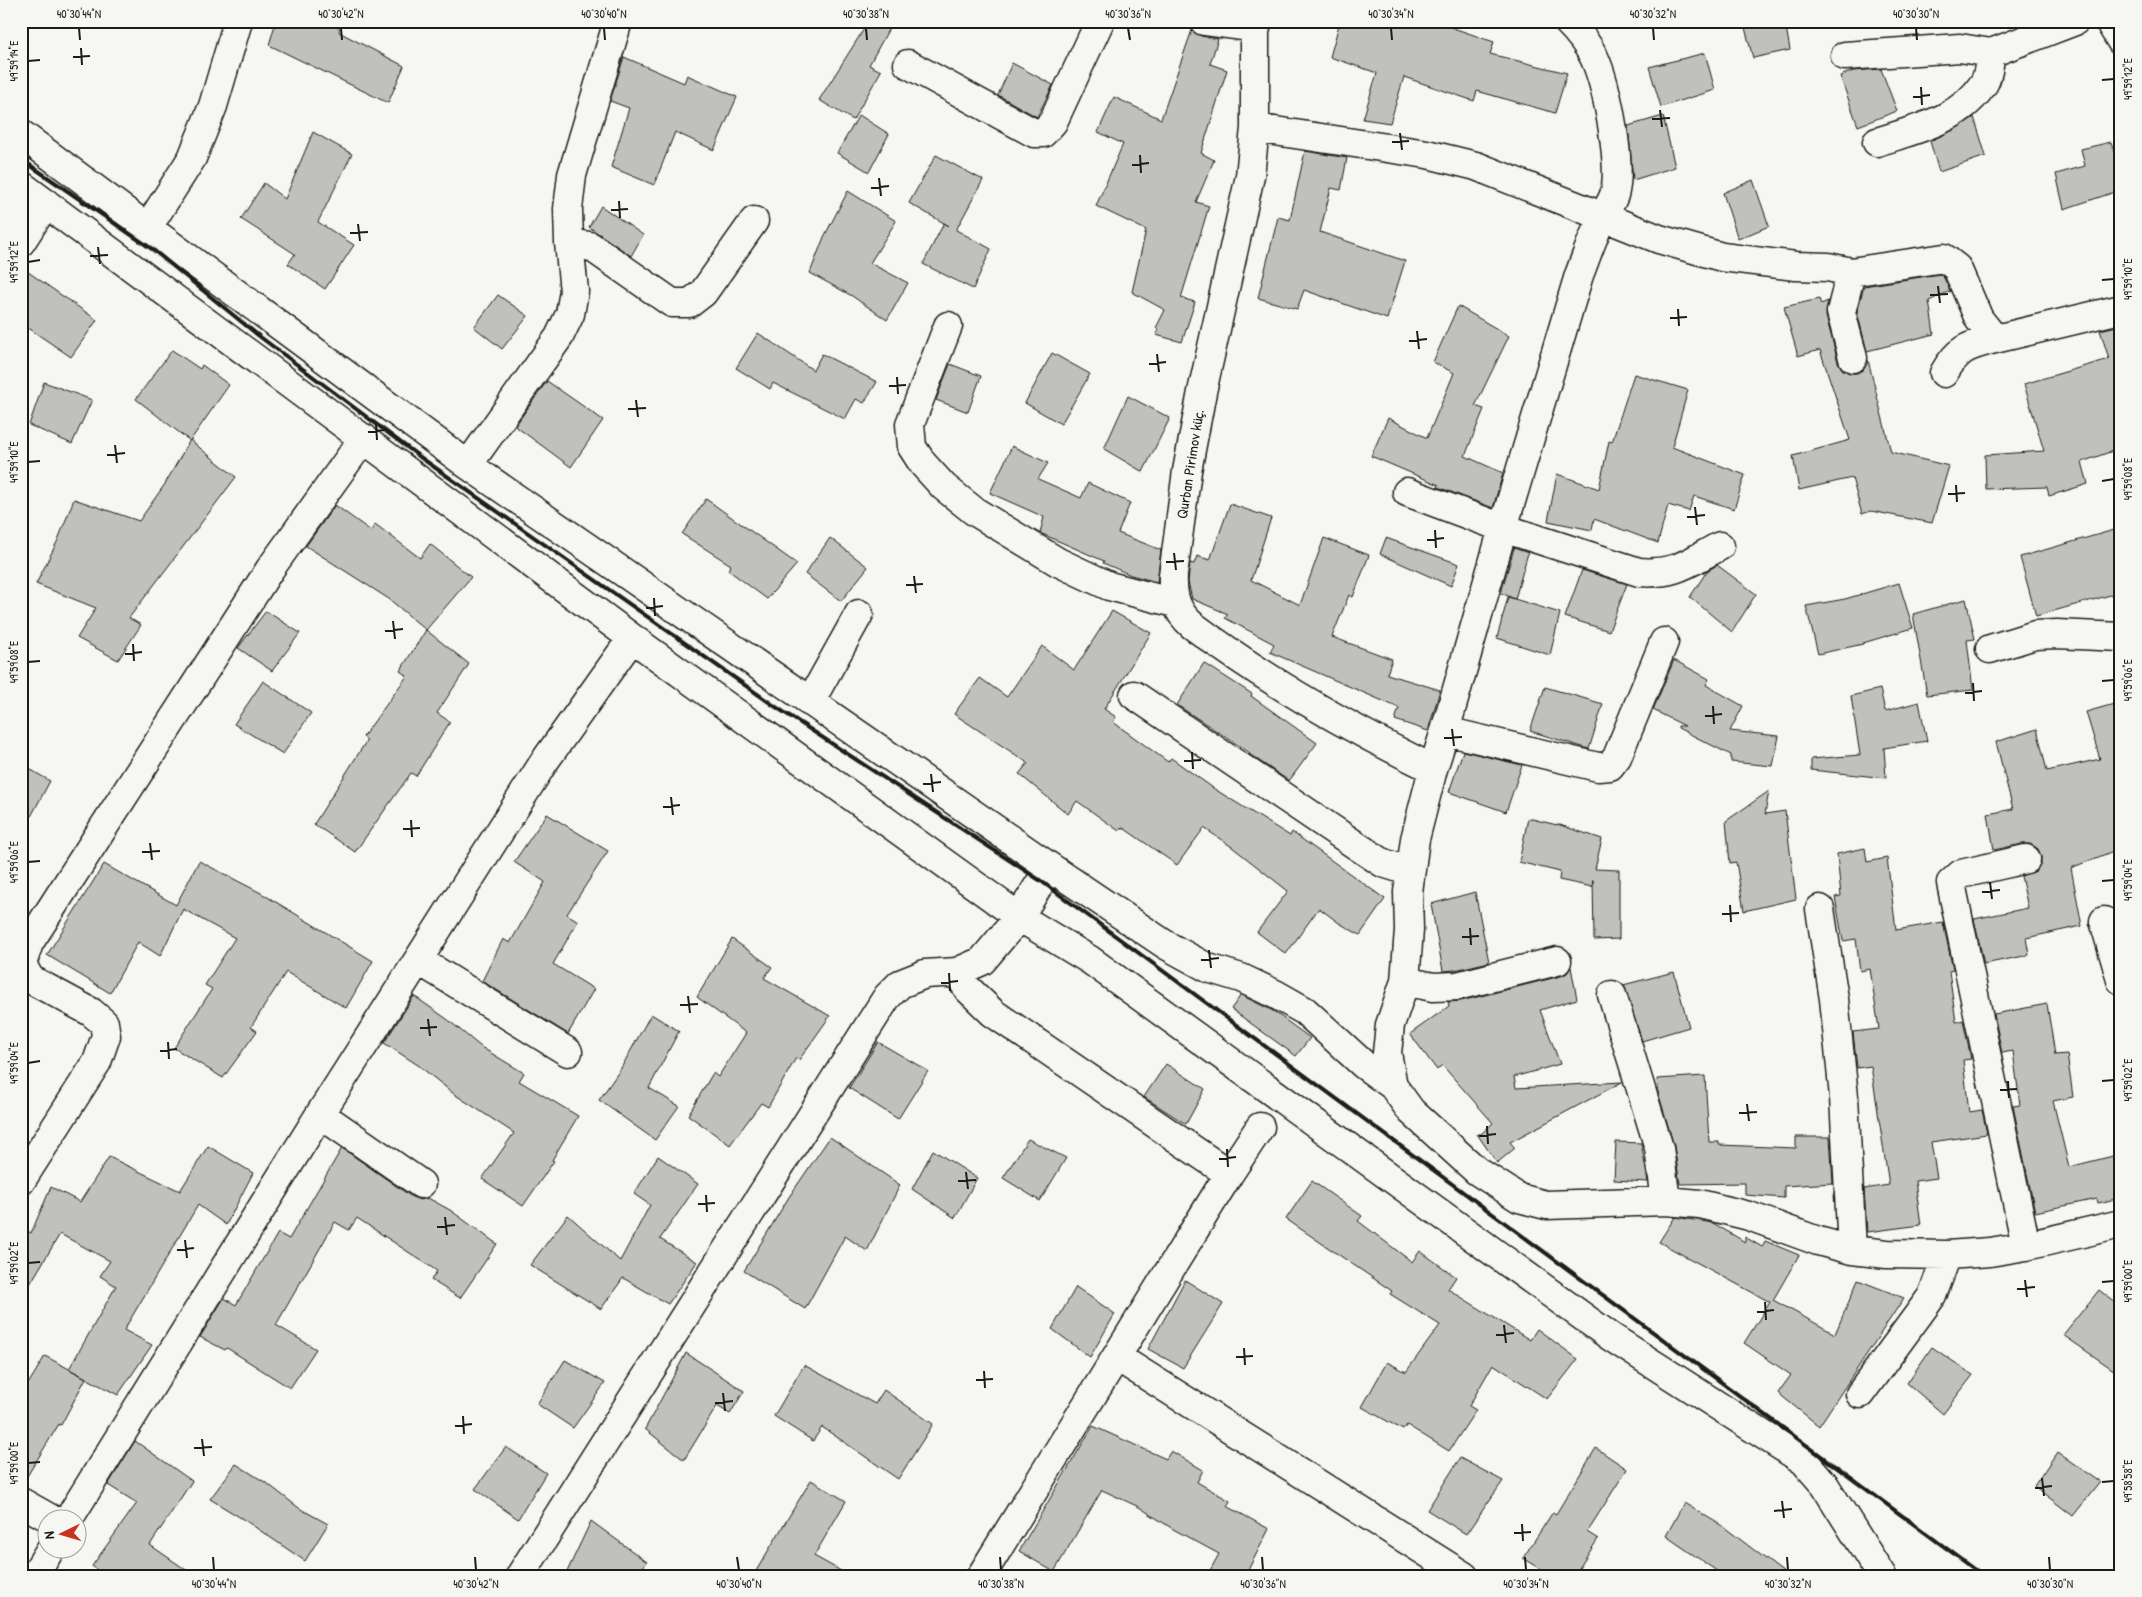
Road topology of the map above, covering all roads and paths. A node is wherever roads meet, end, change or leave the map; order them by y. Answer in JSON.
{"nodes":[{"id":1,"x":238,"y":21,"type":"edge"},
{"id":2,"x":618,"y":21,"type":"edge"},
{"id":3,"x":1100,"y":21,"type":"edge"},
{"id":4,"x":1204,"y":21,"type":"edge"},
{"id":5,"x":1567,"y":21,"type":"edge"},
{"id":6,"x":2074,"y":21,"type":"edge"},
{"id":7,"x":2109,"y":21,"type":"edge"},
{"id":8,"x":1255,"y":25,"type":"edge"},
{"id":9,"x":2121,"y":42,"type":"edge"},
{"id":10,"x":1991,"y":53,"type":"junction"},
{"id":11,"x":1844,"y":56,"type":"dead end"},
{"id":12,"x":908,"y":64,"type":"dead end"},
{"id":13,"x":1255,"y":128,"type":"junction"},
{"id":14,"x":21,"y":134,"type":"edge"},
{"id":15,"x":1877,"y":142,"type":"dead end"},
{"id":16,"x":21,"y":185,"type":"edge"},
{"id":17,"x":46,"y":203,"type":"junction"},
{"id":18,"x":1603,"y":216,"type":"junction"},
{"id":19,"x":754,"y":221,"type":"dead end"},
{"id":20,"x":148,"y":227,"type":"junction"},
{"id":21,"x":21,"y":242,"type":"edge"},
{"id":22,"x":569,"y":243,"type":"junction"},
{"id":23,"x":1851,"y":272,"type":"junction"},
{"id":24,"x":2121,"y":309,"type":"edge"},
{"id":25,"x":948,"y":326,"type":"dead end"},
{"id":26,"x":1995,"y":339,"type":"junction"},
{"id":27,"x":1853,"y":358,"type":"dead end"},
{"id":28,"x":1944,"y":373,"type":"dead end"},
{"id":29,"x":364,"y":438,"type":"junction"},
{"id":30,"x":468,"y":465,"type":"junction"},
{"id":31,"x":1407,"y":492,"type":"dead end"},
{"id":32,"x":1503,"y":528,"type":"junction"},
{"id":33,"x":1720,"y":546,"type":"dead end"},
{"id":34,"x":1175,"y":603,"type":"junction"},
{"id":35,"x":859,"y":614,"type":"dead end"},
{"id":36,"x":2121,"y":637,"type":"edge"},
{"id":37,"x":632,"y":638,"type":"junction"},
{"id":38,"x":1664,"y":642,"type":"dead end"},
{"id":39,"x":1990,"y":649,"type":"dead end"},
{"id":40,"x":1134,"y":695,"type":"dead end"},
{"id":41,"x":810,"y":702,"type":"junction"},
{"id":42,"x":1446,"y":731,"type":"junction"},
{"id":43,"x":1433,"y":769,"type":"junction"},
{"id":44,"x":2026,"y":859,"type":"dead end"},
{"id":45,"x":1050,"y":867,"type":"junction"},
{"id":46,"x":1409,"y":871,"type":"junction"},
{"id":47,"x":1820,"y":909,"type":"dead end"},
{"id":48,"x":1019,"y":917,"type":"junction"},
{"id":49,"x":2104,"y":921,"type":"dead end"},
{"id":50,"x":418,"y":960,"type":"junction"},
{"id":51,"x":1557,"y":961,"type":"dead end"},
{"id":52,"x":957,"y":972,"type":"junction"},
{"id":53,"x":2121,"y":980,"type":"edge"},
{"id":54,"x":1406,"y":981,"type":"junction"},
{"id":55,"x":1612,"y":995,"type":"dead end"},
{"id":56,"x":568,"y":1052,"type":"dead end"},
{"id":57,"x":1393,"y":1086,"type":"junction"},
{"id":58,"x":320,"y":1114,"type":"junction"},
{"id":59,"x":1260,"y":1127,"type":"dead end"},
{"id":60,"x":1229,"y":1174,"type":"junction"},
{"id":61,"x":21,"y":1181,"type":"edge"},
{"id":62,"x":421,"y":1184,"type":"dead end"},
{"id":63,"x":1666,"y":1200,"type":"junction"},
{"id":64,"x":2121,"y":1224,"type":"edge"},
{"id":65,"x":2026,"y":1246,"type":"junction"},
{"id":66,"x":1852,"y":1250,"type":"junction"},
{"id":67,"x":1947,"y":1255,"type":"junction"},
{"id":68,"x":1117,"y":1357,"type":"junction"},
{"id":69,"x":1860,"y":1394,"type":"dead end"},
{"id":70,"x":21,"y":1502,"type":"edge"},
{"id":71,"x":74,"y":1510,"type":"edge"},
{"id":72,"x":38,"y":1511,"type":"edge"},
{"id":73,"x":44,"y":1560,"type":"edge"},
{"id":74,"x":34,"y":1576,"type":"edge"},
{"id":75,"x":520,"y":1576,"type":"edge"},
{"id":76,"x":981,"y":1576,"type":"edge"},
{"id":77,"x":1464,"y":1576,"type":"edge"},
{"id":78,"x":1882,"y":1576,"type":"edge"}],
"edges":[{"from":1,"to":20,"type":"street"},
{"from":2,"to":22,"type":"street"},
{"from":3,"to":12,"type":"street"},
{"from":4,"to":8,"type":"street"},
{"from":5,"to":18,"type":"street"},
{"from":6,"to":10,"type":"street"},
{"from":7,"to":9,"type":"street"},
{"from":8,"to":13,"type":"street","name":"Qurban Pirimov küç."},
{"from":10,"to":11,"type":"street"},
{"from":10,"to":15,"type":"street"},
{"from":13,"to":18,"type":"street"},
{"from":13,"to":34,"type":"street","name":"Qurban Pirimov küç."},
{"from":14,"to":20,"type":"street"},
{"from":16,"to":17,"type":"street"},
{"from":17,"to":21,"type":"street"},
{"from":17,"to":29,"type":"street"},
{"from":18,"to":23,"type":"street"},
{"from":18,"to":32,"type":"street"},
{"from":19,"to":22,"type":"street"},
{"from":20,"to":30,"type":"street"},
{"from":22,"to":30,"type":"street"},
{"from":23,"to":26,"type":"street"},
{"from":23,"to":27,"type":"street"},
{"from":24,"to":26,"type":"street"},
{"from":25,"to":34,"type":"street"},
{"from":26,"to":28,"type":"street"},
{"from":29,"to":37,"type":"street"},
{"from":29,"to":61,"type":"street"},
{"from":30,"to":41,"type":"street"},
{"from":31,"to":32,"type":"street"},
{"from":32,"to":33,"type":"street"},
{"from":32,"to":42,"type":"street"},
{"from":34,"to":43,"type":"street","name":"Qurban Pirimov küç."},
{"from":35,"to":41,"type":"street"},
{"from":36,"to":39,"type":"street"},
{"from":37,"to":48,"type":"street"},
{"from":37,"to":50,"type":"street"},
{"from":38,"to":42,"type":"street"},
{"from":40,"to":46,"type":"street"},
{"from":41,"to":45,"type":"street"},
{"from":42,"to":43,"type":"street"},
{"from":43,"to":46,"type":"street"},
{"from":44,"to":65,"type":"street"},
{"from":45,"to":48,"type":"street"},
{"from":45,"to":57,"type":"street"},
{"from":46,"to":54,"type":"street"},
{"from":47,"to":66,"type":"street"},
{"from":48,"to":52,"type":"street"},
{"from":48,"to":78,"type":"street"},
{"from":49,"to":53,"type":"street"},
{"from":50,"to":56,"type":"street"},
{"from":50,"to":58,"type":"street"},
{"from":51,"to":54,"type":"street"},
{"from":52,"to":60,"type":"street"},
{"from":52,"to":75,"type":"street"},
{"from":54,"to":57,"type":"street"},
{"from":55,"to":63,"type":"street"},
{"from":57,"to":63,"type":"street"},
{"from":58,"to":62,"type":"street"},
{"from":58,"to":71,"type":"street"},
{"from":59,"to":60,"type":"street"},
{"from":60,"to":68,"type":"street"},
{"from":63,"to":66,"type":"street"},
{"from":64,"to":65,"type":"street"},
{"from":65,"to":67,"type":"street"},
{"from":66,"to":67,"type":"street"},
{"from":67,"to":69,"type":"street"},
{"from":68,"to":76,"type":"street"},
{"from":68,"to":77,"type":"street"},
{"from":70,"to":72,"type":"street"},
{"from":73,"to":74,"type":"street"}]}
